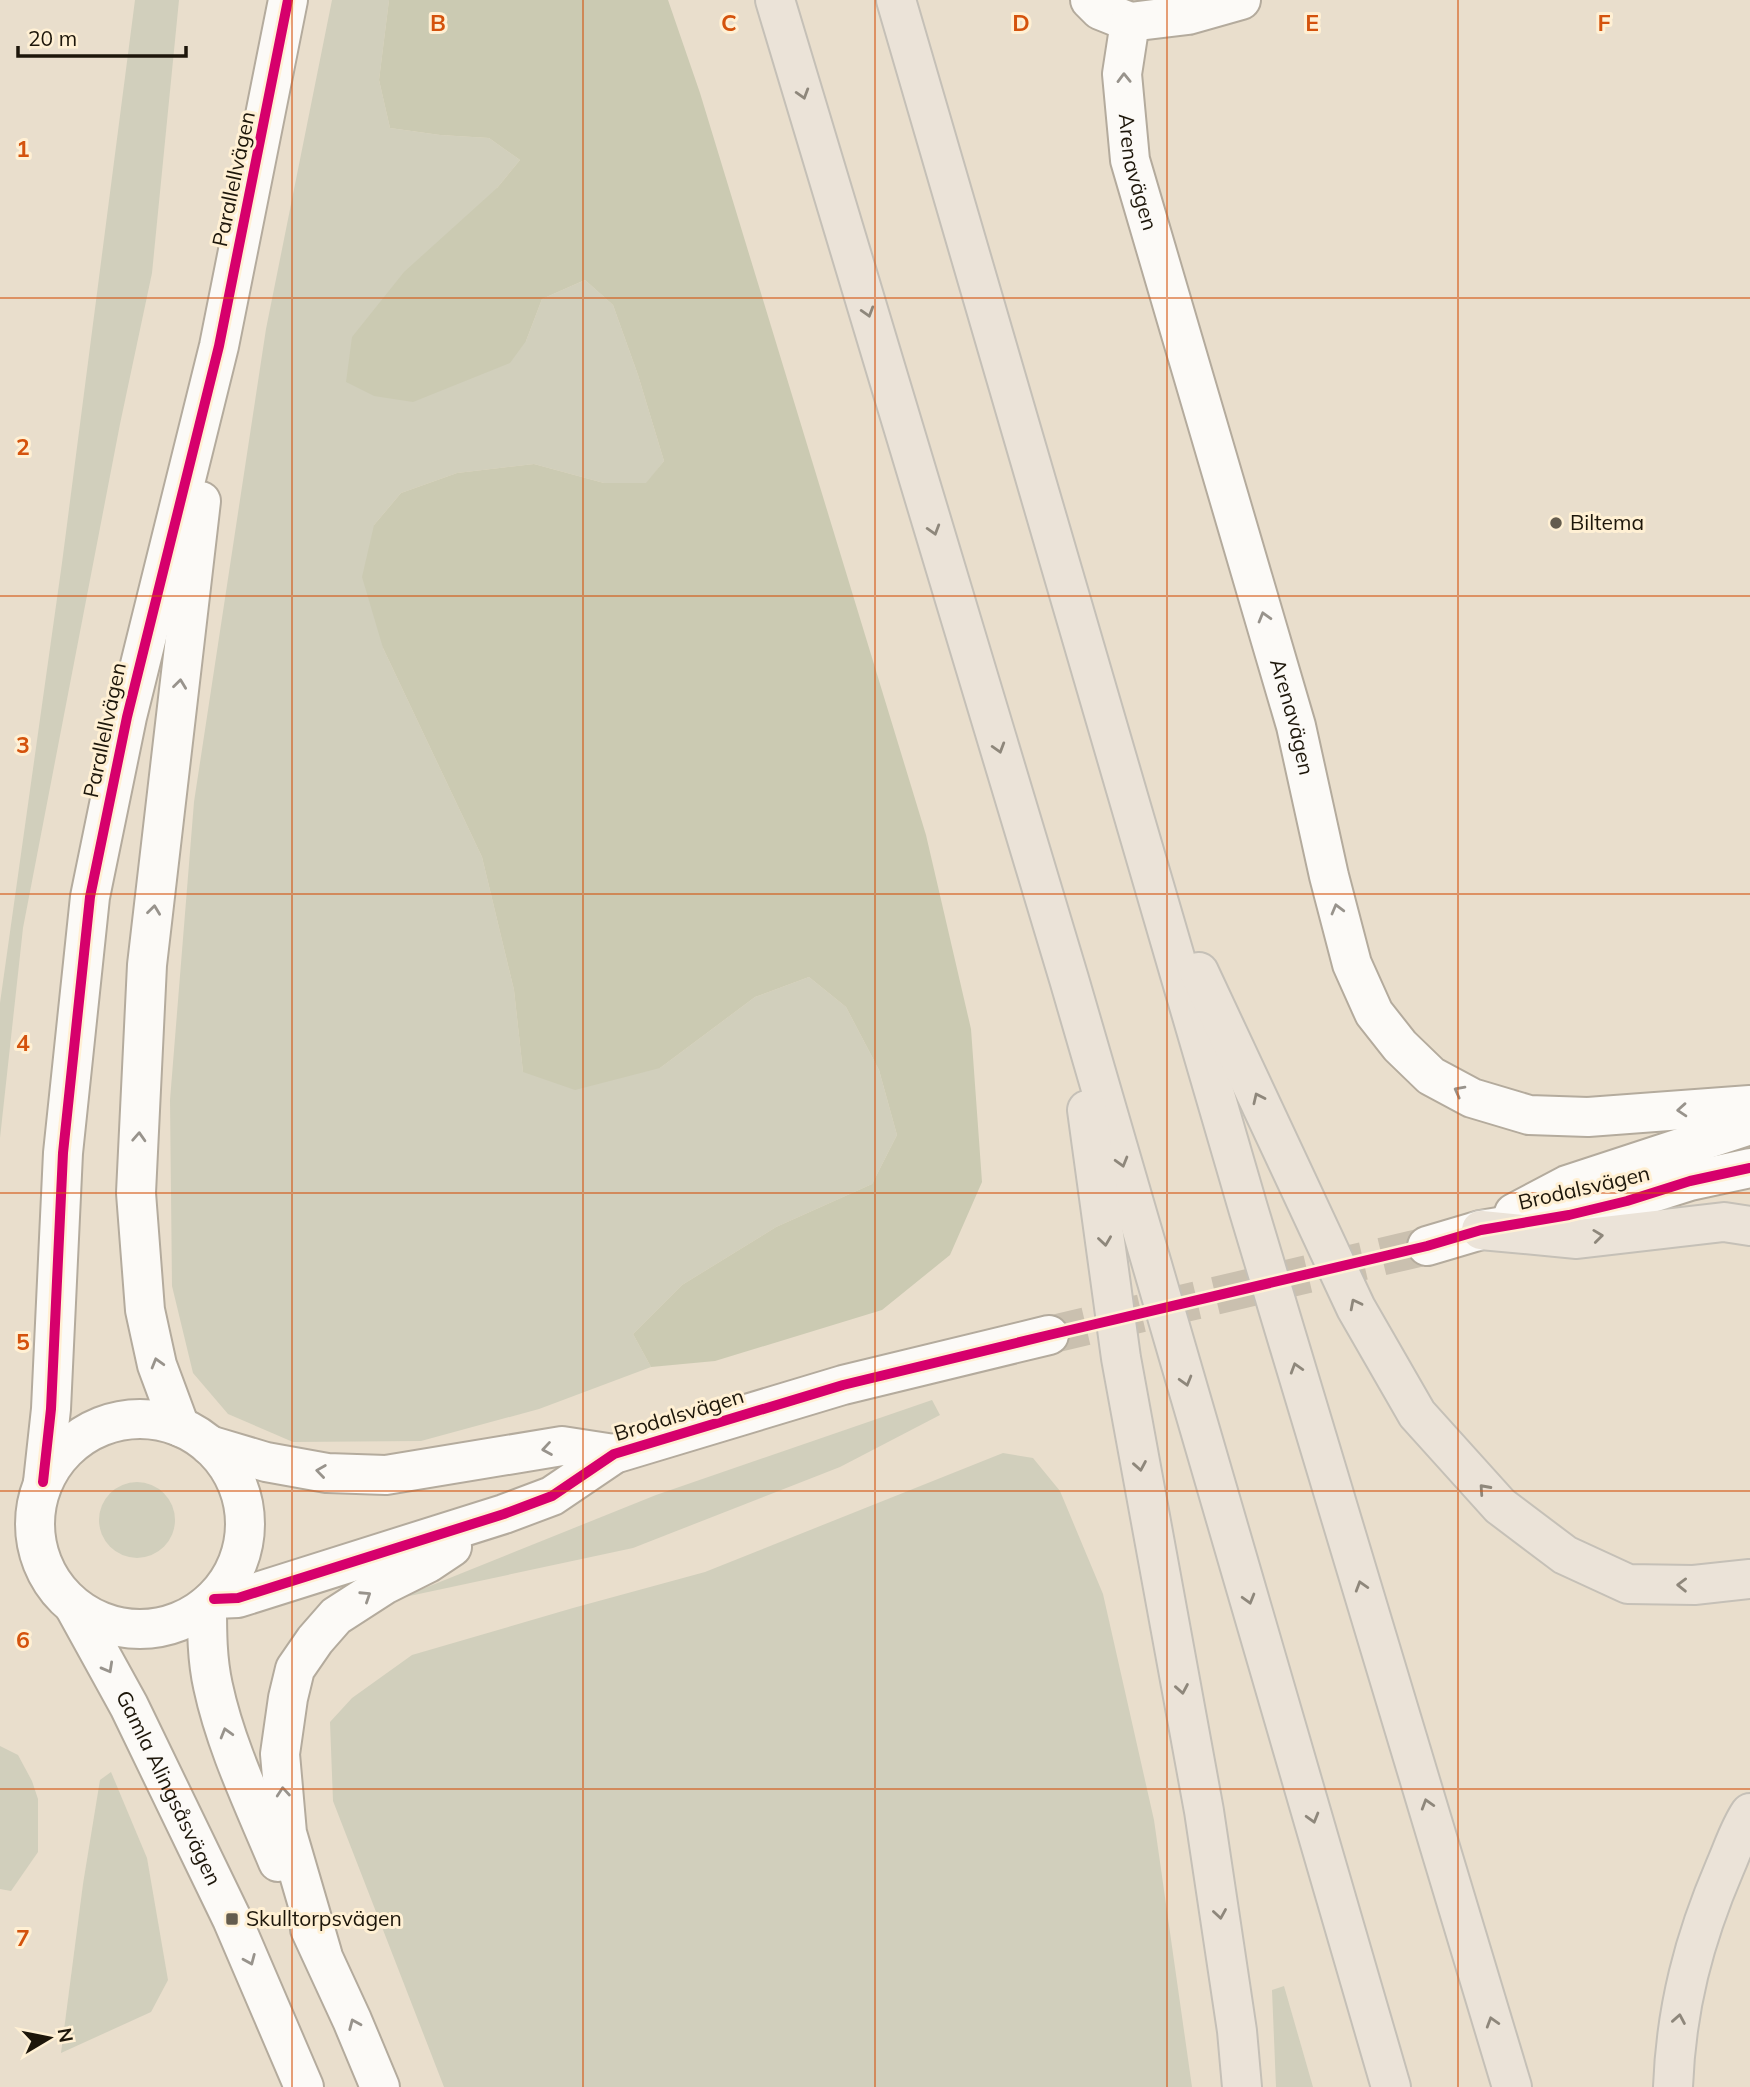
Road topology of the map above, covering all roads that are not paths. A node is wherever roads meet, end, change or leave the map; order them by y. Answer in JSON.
{"nodes":[{"id":1,"x":288,"y":0,"type":"edge"},
{"id":2,"x":775,"y":0,"type":"edge"},
{"id":3,"x":896,"y":0,"type":"edge"},
{"id":4,"x":1090,"y":0,"type":"edge"},
{"id":5,"x":1241,"y":0,"type":"edge"},
{"id":6,"x":1130,"y":22,"type":"junction"},
{"id":7,"x":219,"y":345,"type":"junction"},
{"id":8,"x":1145,"y":857,"type":"junction"},
{"id":9,"x":1069,"y":979,"type":"junction"},
{"id":10,"x":1750,"y":1105,"type":"edge"},
{"id":11,"x":1750,"y":1125,"type":"edge"},
{"id":12,"x":1750,"y":1168,"type":"edge"},
{"id":13,"x":1750,"y":1226,"type":"edge"},
{"id":14,"x":1481,"y":1230,"type":"junction"},
{"id":15,"x":1427,"y":1246,"type":"tunnel mouth"},
{"id":16,"x":1049,"y":1335,"type":"tunnel mouth"},
{"id":17,"x":195,"y":1436,"type":"junction"},
{"id":18,"x":614,"y":1454,"type":"junction"},
{"id":19,"x":43,"y":1482,"type":"junction"},
{"id":20,"x":504,"y":1514,"type":"junction"},
{"id":21,"x":1750,"y":1579,"type":"edge"},
{"id":22,"x":210,"y":1602,"type":"junction"},
{"id":23,"x":75,"y":1608,"type":"junction"},
{"id":24,"x":1750,"y":1813,"type":"edge"},
{"id":25,"x":322,"y":1953,"type":"junction"},
{"id":26,"x":304,"y":2087,"type":"edge"},
{"id":27,"x":380,"y":2087,"type":"edge"},
{"id":28,"x":1242,"y":2087,"type":"edge"},
{"id":29,"x":1391,"y":2087,"type":"edge"},
{"id":30,"x":1512,"y":2087,"type":"edge"},
{"id":31,"x":1672,"y":2087,"type":"edge"}],
"edges":[{"from":1,"to":7,"type":"street","name":"Parallellvägen"},
{"from":2,"to":9,"type":"highway","one_way":true},
{"from":3,"to":8,"type":"highway"},
{"from":4,"to":6,"type":"street"},
{"from":5,"to":6,"type":"street"},
{"from":10,"to":6,"type":"street","name":"Arenavägen","one_way":true},
{"from":17,"to":7,"type":"street","name":"Parallellvägen","one_way":true},
{"from":7,"to":19,"type":"street","name":"Parallellvägen"},
{"from":21,"to":8,"type":"highway","one_way":true},
{"from":30,"to":8,"type":"highway","one_way":true},
{"from":9,"to":28,"type":"highway","one_way":true},
{"from":9,"to":29,"type":"highway","one_way":true},
{"from":11,"to":14,"type":"street","name":"Brodalsvägen"},
{"from":12,"to":14,"type":"street","name":"Brodalsvägen"},
{"from":14,"to":13,"type":"highway","one_way":true},
{"from":14,"to":15,"type":"street","name":"Brodalsvägen"},
{"from":16,"to":18,"type":"street","name":"Brodalsvägen"},
{"from":18,"to":17,"type":"street","name":"Brodalsvägen","one_way":true},
{"from":17,"to":19,"type":"street"},
{"from":17,"to":22,"type":"street"},
{"from":18,"to":20,"type":"street","name":"Brodalsvägen"},
{"from":19,"to":23,"type":"street"},
{"from":20,"to":22,"type":"street","name":"Brodalsvägen"},
{"from":25,"to":20,"type":"street","name":"Brodalsvägen","one_way":true},
{"from":22,"to":23,"type":"street"},
{"from":25,"to":22,"type":"street","one_way":true},
{"from":23,"to":26,"type":"street","name":"Gamla Alingsåsvägen","one_way":true},
{"from":31,"to":24,"type":"highway","one_way":true},
{"from":27,"to":25,"type":"street","one_way":true}]}
